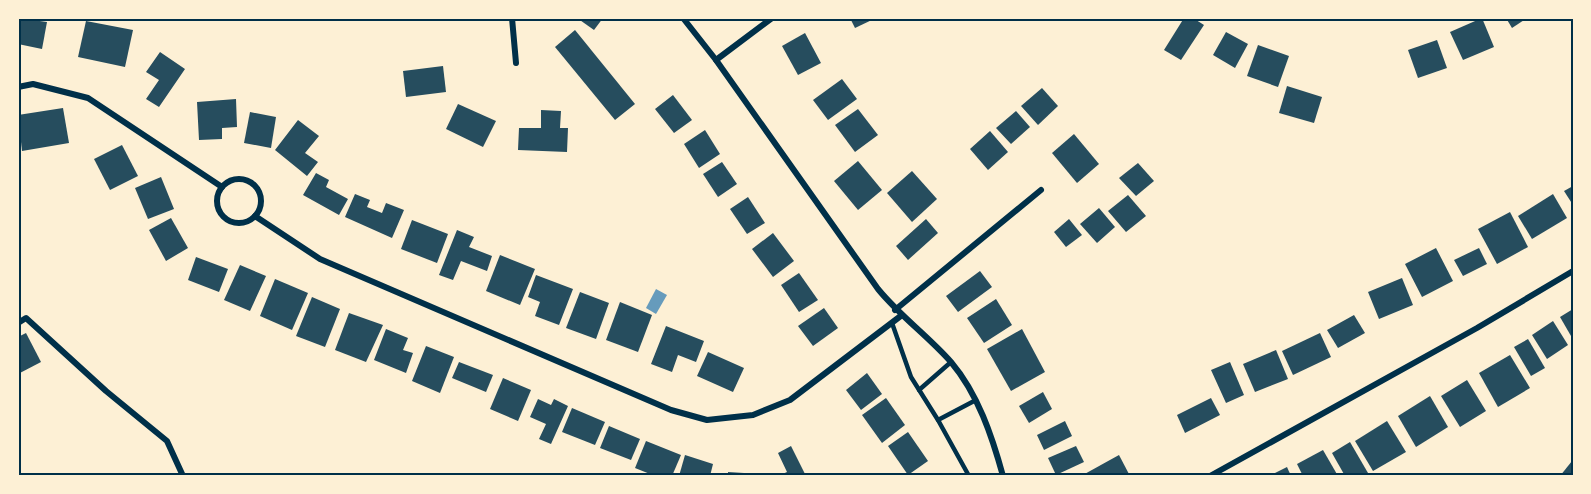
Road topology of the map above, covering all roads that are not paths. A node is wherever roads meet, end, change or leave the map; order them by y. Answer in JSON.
{"nodes":[{"id":1,"x":512,"y":18,"type":"edge"},
{"id":2,"x":683,"y":18,"type":"edge"},
{"id":3,"x":772,"y":18,"type":"edge"},
{"id":4,"x":716,"y":60,"type":"junction"},
{"id":5,"x":516,"y":63,"type":"dead end"},
{"id":6,"x":18,"y":87,"type":"edge"},
{"id":7,"x":222,"y":187,"type":"junction"},
{"id":8,"x":1041,"y":190,"type":"dead end"},
{"id":9,"x":255,"y":216,"type":"junction"},
{"id":10,"x":1573,"y":271,"type":"edge"},
{"id":11,"x":895,"y":310,"type":"junction"},
{"id":12,"x":902,"y":315,"type":"junction"},
{"id":13,"x":892,"y":322,"type":"junction"},
{"id":14,"x":18,"y":323,"type":"edge"},
{"id":15,"x":951,"y":362,"type":"junction"},
{"id":16,"x":919,"y":390,"type":"junction"},
{"id":17,"x":976,"y":400,"type":"junction"},
{"id":18,"x":938,"y":420,"type":"junction"},
{"id":19,"x":1001,"y":475,"type":"edge"},
{"id":20,"x":183,"y":476,"type":"edge"},
{"id":21,"x":969,"y":476,"type":"edge"},
{"id":22,"x":1210,"y":476,"type":"edge"}],
"edges":[{"from":1,"to":5,"type":"street"},
{"from":2,"to":4,"type":"street"},
{"from":3,"to":4,"type":"street"},
{"from":4,"to":11,"type":"street"},
{"from":6,"to":7,"type":"street"},
{"from":7,"to":9,"type":"street"},
{"from":7,"to":9,"type":"street"},
{"from":8,"to":11,"type":"street"},
{"from":9,"to":13,"type":"street"},
{"from":10,"to":22,"type":"street"},
{"from":11,"to":12,"type":"street"},
{"from":12,"to":13,"type":"street"},
{"from":12,"to":15,"type":"street"},
{"from":13,"to":16,"type":"lane"},
{"from":14,"to":20,"type":"street"},
{"from":15,"to":16,"type":"lane"},
{"from":15,"to":17,"type":"street"},
{"from":16,"to":18,"type":"lane"},
{"from":17,"to":18,"type":"lane"},
{"from":17,"to":19,"type":"street"},
{"from":18,"to":21,"type":"lane"}]}
